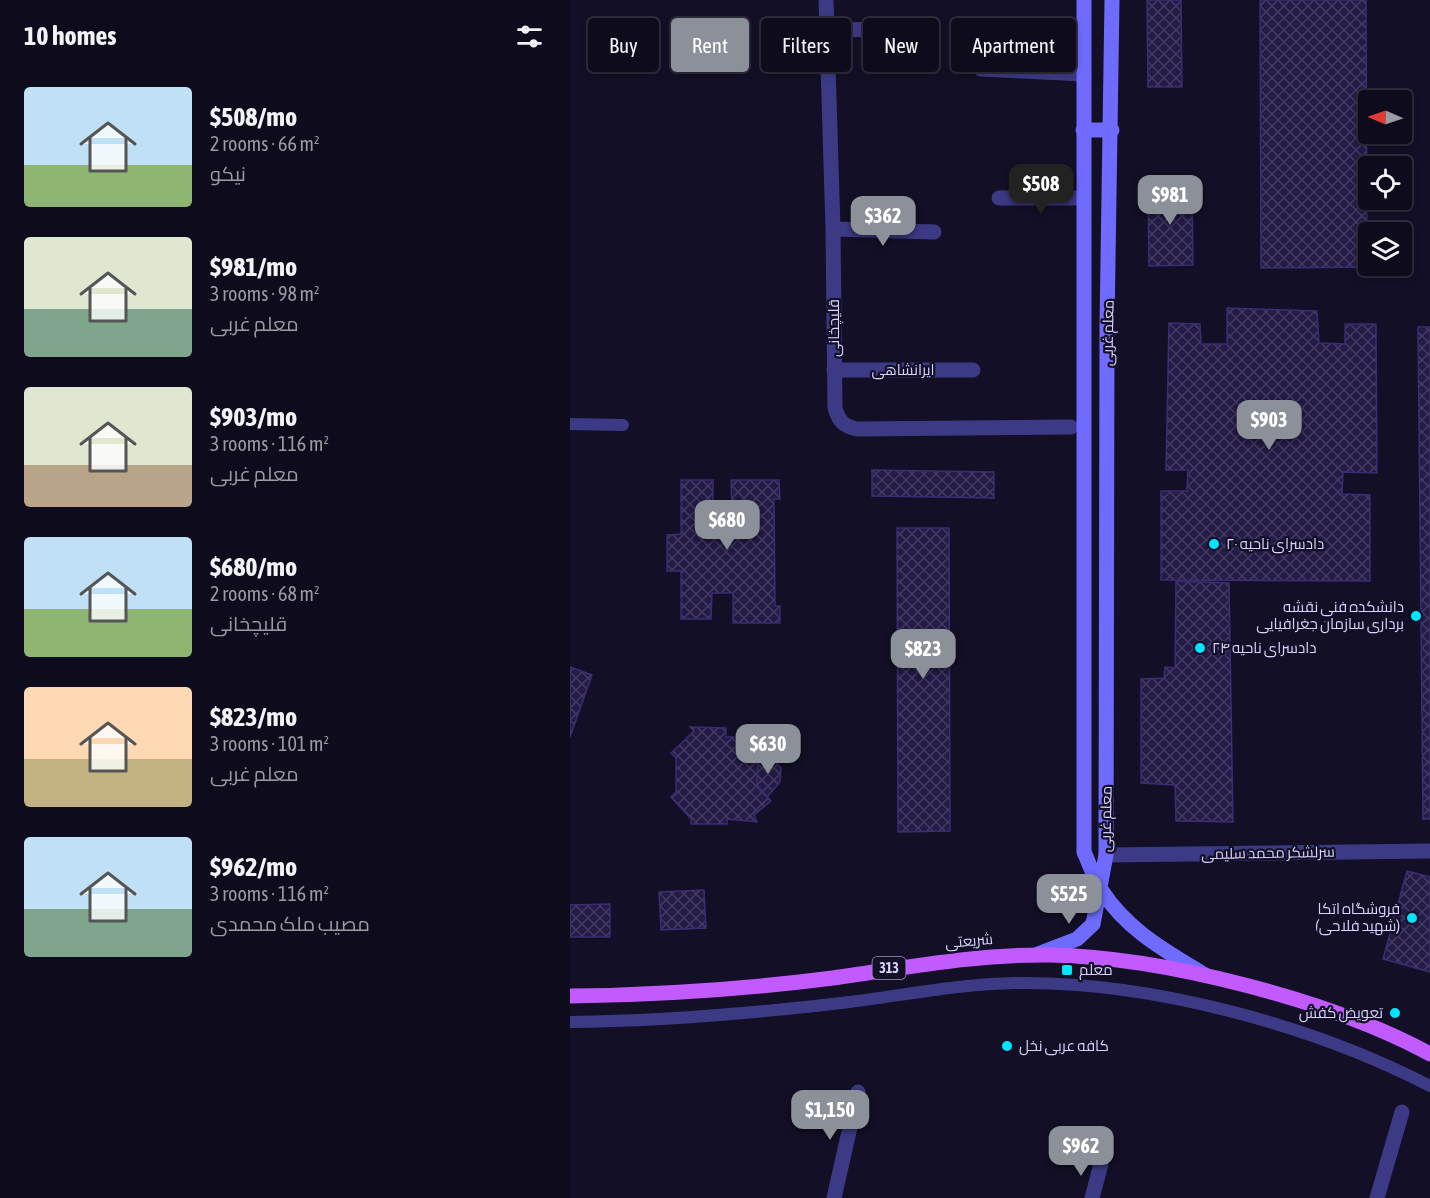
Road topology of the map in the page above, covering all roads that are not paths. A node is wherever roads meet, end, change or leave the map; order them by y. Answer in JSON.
{"nodes":[{"id":1,"x":826,"y":0,"type":"edge"},
{"id":2,"x":1084,"y":0,"type":"edge"},
{"id":3,"x":1112,"y":0,"type":"edge"},
{"id":4,"x":827,"y":18,"type":"edge"},
{"id":5,"x":828,"y":72,"type":"edge"},
{"id":6,"x":1043,"y":72,"type":"edge"},
{"id":7,"x":1084,"y":74,"type":"junction"},
{"id":8,"x":1083,"y":130,"type":"junction"},
{"id":9,"x":1112,"y":130,"type":"junction"},
{"id":10,"x":999,"y":198,"type":"dead end"},
{"id":11,"x":1083,"y":198,"type":"junction"},
{"id":12,"x":833,"y":229,"type":"junction"},
{"id":13,"x":934,"y":232,"type":"dead end"},
{"id":14,"x":1083,"y":326,"type":"junction"},
{"id":15,"x":1107,"y":326,"type":"junction"},
{"id":16,"x":834,"y":370,"type":"junction"},
{"id":17,"x":973,"y":370,"type":"dead end"},
{"id":18,"x":570,"y":424,"type":"edge"},
{"id":19,"x":623,"y":425,"type":"dead end"},
{"id":20,"x":1071,"y":426,"type":"dead end"},
{"id":21,"x":1084,"y":673,"type":"junction"},
{"id":22,"x":1107,"y":674,"type":"junction"},
{"id":23,"x":1430,"y":851,"type":"edge"},
{"id":24,"x":1106,"y":855,"type":"junction"},
{"id":25,"x":1101,"y":889,"type":"junction"},
{"id":26,"x":1034,"y":956,"type":"junction"},
{"id":27,"x":1207,"y":977,"type":"junction"},
{"id":28,"x":570,"y":996,"type":"edge"},
{"id":29,"x":570,"y":1022,"type":"edge"},
{"id":30,"x":1430,"y":1054,"type":"edge"},
{"id":31,"x":1430,"y":1086,"type":"edge"},
{"id":32,"x":858,"y":1092,"type":"dead end"},
{"id":33,"x":1402,"y":1112,"type":"dead end"},
{"id":34,"x":1101,"y":1164,"type":"dead end"},
{"id":35,"x":834,"y":1198,"type":"edge"},
{"id":36,"x":1092,"y":1198,"type":"edge"},
{"id":37,"x":1377,"y":1198,"type":"edge"}],
"edges":[{"from":1,"to":4,"type":"street","name":"قلیچخانی"},
{"from":2,"to":7,"type":"main road","name":"معلم غربی"},
{"from":3,"to":9,"type":"main road","name":"معلم غربی"},
{"from":5,"to":12,"type":"street","name":"قلیچخانی"},
{"from":6,"to":7,"type":"street"},
{"from":7,"to":8,"type":"main road","name":"معلم غربی"},
{"from":8,"to":9,"type":"main road"},
{"from":8,"to":11,"type":"main road","name":"معلم غربی"},
{"from":9,"to":15,"type":"main road","name":"معلم غربی"},
{"from":10,"to":11,"type":"street"},
{"from":11,"to":14,"type":"main road","name":"معلم غربی"},
{"from":12,"to":13,"type":"street"},
{"from":12,"to":16,"type":"street","name":"قلیچخانی"},
{"from":14,"to":15,"type":"main road"},
{"from":14,"to":21,"type":"main road","name":"معلم غربی"},
{"from":15,"to":22,"type":"main road","name":"معلم غربی"},
{"from":16,"to":17,"type":"street","name":"ایرانشاهی"},
{"from":16,"to":20,"type":"street","name":"قلیچخانی"},
{"from":18,"to":19,"type":"lane"},
{"from":21,"to":22,"type":"main road"},
{"from":21,"to":25,"type":"main road","name":"معلم غربی"},
{"from":22,"to":24,"type":"main road","name":"معلم غربی"},
{"from":23,"to":24,"type":"street","name":"سرلشکر محمد سلیمی"},
{"from":24,"to":25,"type":"main road","name":"معلم غربی"},
{"from":25,"to":26,"type":"main road"},
{"from":25,"to":27,"type":"main road"},
{"from":26,"to":27,"type":"main road","name":"شریعتی","number":"313"},
{"from":26,"to":28,"type":"main road","name":"شریعتی","number":"313"},
{"from":27,"to":30,"type":"main road","name":"شریعتی","number":"313"},
{"from":29,"to":31,"type":"lane"},
{"from":32,"to":35,"type":"street"},
{"from":33,"to":37,"type":"street"},
{"from":34,"to":36,"type":"street"}]}
